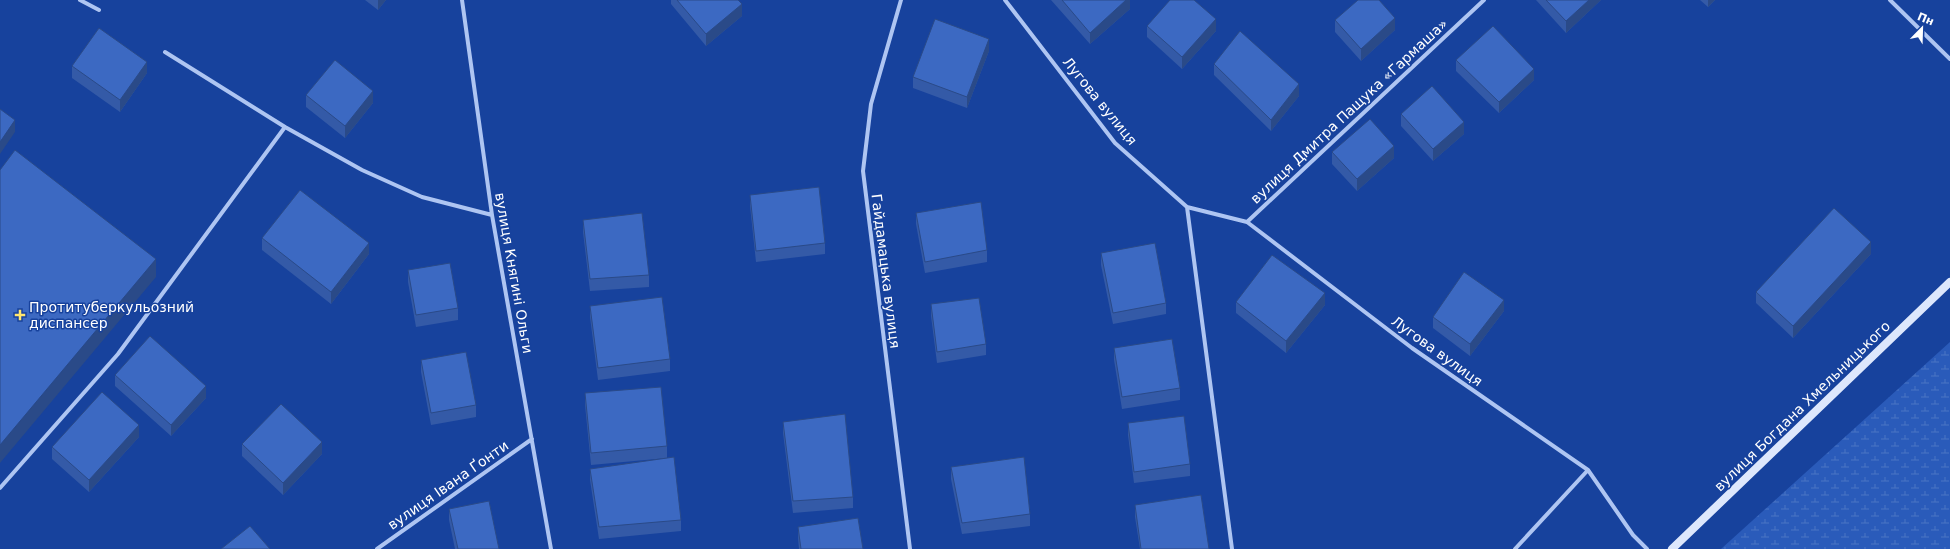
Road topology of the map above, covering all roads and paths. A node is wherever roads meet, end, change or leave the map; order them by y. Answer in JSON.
{"nodes":[{"id":1,"x":80,"y":0,"type":"edge"},
{"id":2,"x":462,"y":0,"type":"edge"},
{"id":3,"x":901,"y":0,"type":"edge"},
{"id":4,"x":1005,"y":0,"type":"edge"},
{"id":5,"x":1484,"y":0,"type":"edge"},
{"id":6,"x":1890,"y":0,"type":"edge"},
{"id":7,"x":99,"y":10,"type":"dead end"},
{"id":8,"x":166,"y":52,"type":"dead end"},
{"id":9,"x":1950,"y":59,"type":"edge"},
{"id":10,"x":285,"y":127,"type":"junction"},
{"id":11,"x":1187,"y":207,"type":"junction"},
{"id":12,"x":492,"y":215,"type":"junction"},
{"id":13,"x":1247,"y":222,"type":"junction"},
{"id":14,"x":1950,"y":282,"type":"edge"},
{"id":15,"x":532,"y":439,"type":"junction"},
{"id":16,"x":1588,"y":470,"type":"junction"},
{"id":17,"x":0,"y":488,"type":"edge"},
{"id":18,"x":376,"y":549,"type":"edge"},
{"id":19,"x":551,"y":549,"type":"edge"},
{"id":20,"x":910,"y":549,"type":"edge"},
{"id":21,"x":1232,"y":549,"type":"edge"},
{"id":22,"x":1515,"y":549,"type":"edge"},
{"id":23,"x":1647,"y":549,"type":"edge"},
{"id":24,"x":1672,"y":549,"type":"edge"}],
"edges":[{"from":1,"to":7,"type":"street"},
{"from":2,"to":12,"type":"street","name":"вулиця Княгині Ольги"},
{"from":3,"to":20,"type":"street","name":"Гайдамацька вулиця"},
{"from":4,"to":11,"type":"street","name":"Лугова вулиця"},
{"from":5,"to":13,"type":"street","name":"вулиця Дмитра Пащука «Гармаша»"},
{"from":6,"to":9,"type":"street"},
{"from":8,"to":10,"type":"street"},
{"from":10,"to":12,"type":"street"},
{"from":10,"to":17,"type":"street"},
{"from":11,"to":13,"type":"street","name":"Лугова вулиця"},
{"from":11,"to":21,"type":"street"},
{"from":12,"to":15,"type":"street","name":"вулиця Княгині Ольги"},
{"from":13,"to":16,"type":"street","name":"Лугова вулиця"},
{"from":14,"to":24,"type":"main road","name":"вулиця Богдана Хмельницького"},
{"from":15,"to":18,"type":"street","name":"вулиця Івана Ґонти"},
{"from":15,"to":19,"type":"street","name":"вулиця Княгині Ольги"},
{"from":16,"to":22,"type":"street"},
{"from":16,"to":23,"type":"street","name":"Лугова вулиця"}]}
